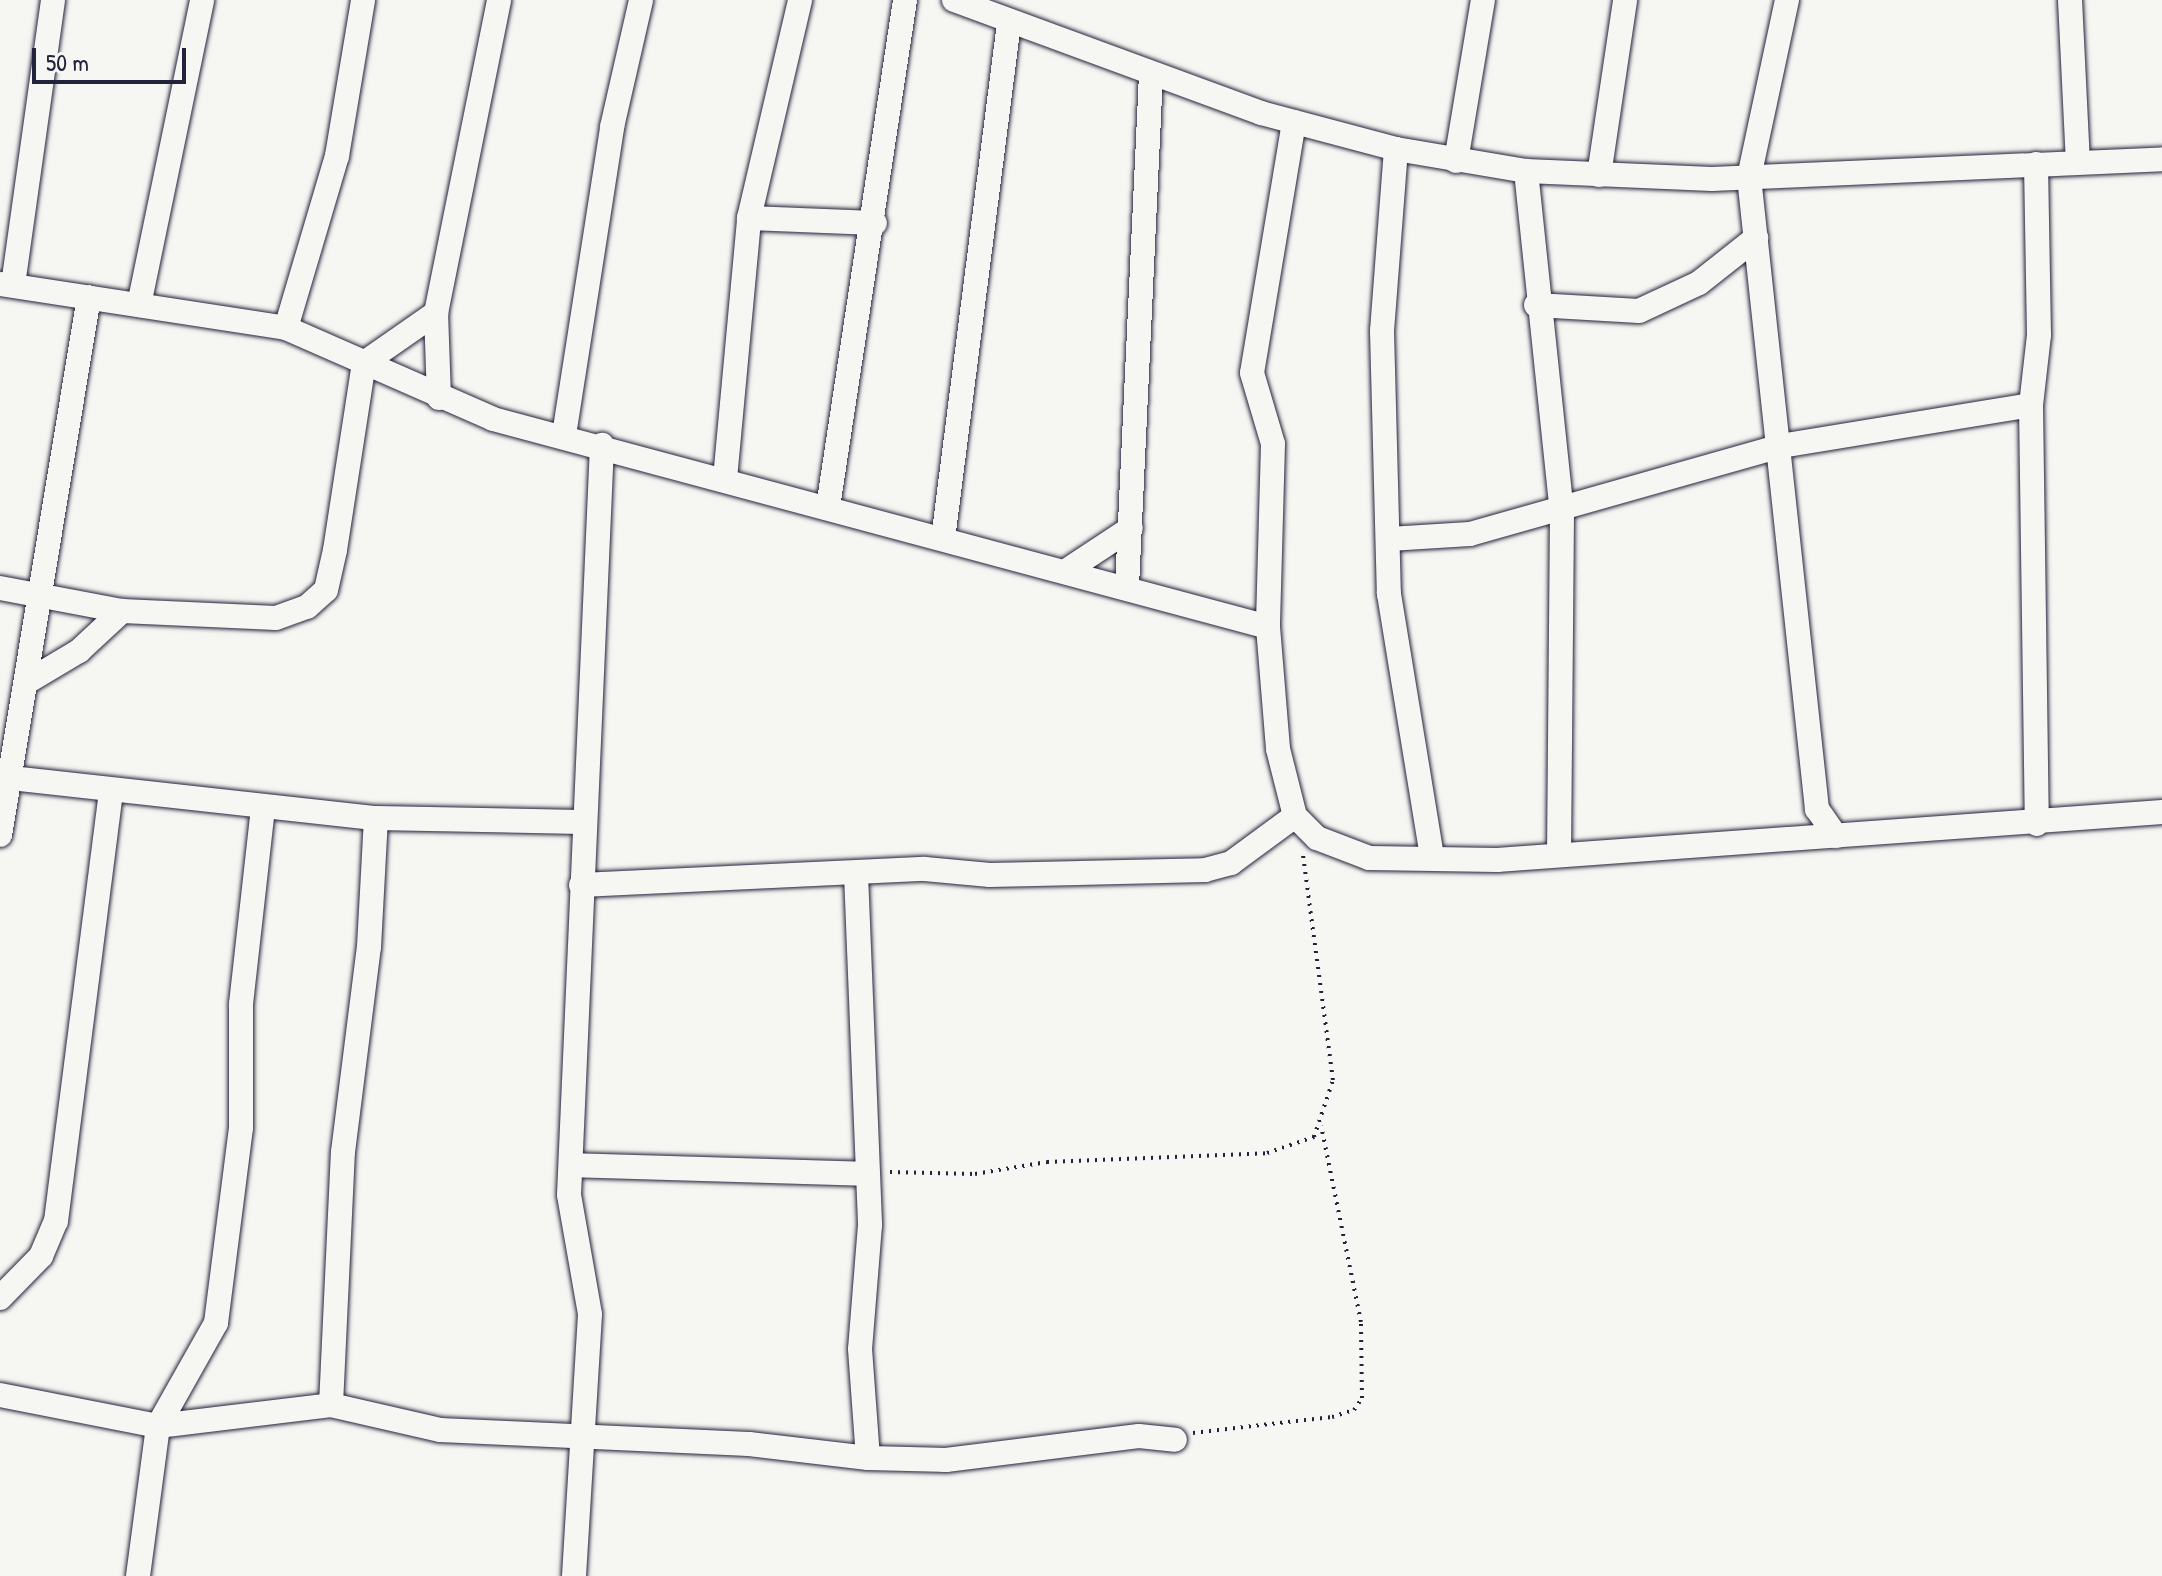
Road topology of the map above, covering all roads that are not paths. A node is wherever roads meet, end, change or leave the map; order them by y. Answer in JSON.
{"nodes":[{"id":1,"x":53,"y":0,"type":"edge"},
{"id":2,"x":202,"y":0,"type":"edge"},
{"id":3,"x":363,"y":0,"type":"edge"},
{"id":4,"x":499,"y":0,"type":"edge"},
{"id":5,"x":641,"y":0,"type":"edge"},
{"id":6,"x":800,"y":0,"type":"edge"},
{"id":7,"x":905,"y":0,"type":"edge"},
{"id":8,"x":954,"y":0,"type":"edge"},
{"id":9,"x":1483,"y":0,"type":"edge"},
{"id":10,"x":1625,"y":0,"type":"edge"},
{"id":11,"x":1787,"y":0,"type":"edge"},
{"id":12,"x":2070,"y":0,"type":"edge"},
{"id":13,"x":1009,"y":23,"type":"junction"},
{"id":14,"x":1151,"y":75,"type":"junction"},
{"id":15,"x":1294,"y":122,"type":"junction"},
{"id":16,"x":1396,"y":149,"type":"junction"},
{"id":17,"x":2162,"y":159,"type":"edge"},
{"id":18,"x":1456,"y":161,"type":"junction"},
{"id":19,"x":2078,"y":162,"type":"junction"},
{"id":20,"x":2036,"y":164,"type":"junction"},
{"id":21,"x":1526,"y":171,"type":"junction"},
{"id":22,"x":1599,"y":175,"type":"junction"},
{"id":23,"x":1749,"y":177,"type":"junction"},
{"id":24,"x":749,"y":218,"type":"junction"},
{"id":25,"x":875,"y":223,"type":"junction"},
{"id":26,"x":1756,"y":238,"type":"junction"},
{"id":27,"x":6,"y":285,"type":"edge"},
{"id":28,"x":89,"y":297,"type":"junction"},
{"id":29,"x":139,"y":305,"type":"junction"},
{"id":30,"x":1536,"y":305,"type":"junction"},
{"id":31,"x":436,"y":313,"type":"junction"},
{"id":32,"x":286,"y":328,"type":"junction"},
{"id":33,"x":364,"y":363,"type":"junction"},
{"id":34,"x":439,"y":398,"type":"junction"},
{"id":35,"x":2031,"y":405,"type":"junction"},
{"id":36,"x":564,"y":435,"type":"junction"},
{"id":37,"x":602,"y":445,"type":"junction"},
{"id":38,"x":1781,"y":446,"type":"junction"},
{"id":39,"x":725,"y":479,"type":"junction"},
{"id":40,"x":828,"y":507,"type":"junction"},
{"id":41,"x":1562,"y":513,"type":"junction"},
{"id":42,"x":1131,"y":528,"type":"junction"},
{"id":43,"x":943,"y":539,"type":"junction"},
{"id":44,"x":1389,"y":539,"type":"junction"},
{"id":45,"x":1069,"y":569,"type":"junction"},
{"id":46,"x":1127,"y":587,"type":"junction"},
{"id":47,"x":0,"y":588,"type":"edge"},
{"id":48,"x":36,"y":595,"type":"junction"},
{"id":49,"x":122,"y":611,"type":"junction"},
{"id":50,"x":1268,"y":627,"type":"junction"},
{"id":51,"x":27,"y":682,"type":"junction"},
{"id":52,"x":8,"y":744,"type":"edge"},
{"id":53,"x":11,"y":778,"type":"junction"},
{"id":54,"x":111,"y":792,"type":"junction"},
{"id":55,"x":263,"y":807,"type":"junction"},
{"id":56,"x":1817,"y":809,"type":"junction"},
{"id":57,"x":2162,"y":812,"type":"edge"},
{"id":58,"x":376,"y":818,"type":"junction"},
{"id":59,"x":581,"y":822,"type":"junction"},
{"id":60,"x":2037,"y":824,"type":"junction"},
{"id":61,"x":1304,"y":831,"type":"junction"},
{"id":62,"x":0,"y":835,"type":"edge"},
{"id":63,"x":1836,"y":836,"type":"junction"},
{"id":64,"x":1792,"y":838,"type":"junction"},
{"id":65,"x":1559,"y":854,"type":"junction"},
{"id":66,"x":1432,"y":857,"type":"junction"},
{"id":67,"x":856,"y":874,"type":"junction"},
{"id":68,"x":581,"y":885,"type":"junction"},
{"id":69,"x":571,"y":1165,"type":"junction"},
{"id":70,"x":868,"y":1174,"type":"junction"},
{"id":71,"x":0,"y":1298,"type":"edge"},
{"id":72,"x":0,"y":1395,"type":"edge"},
{"id":73,"x":331,"y":1405,"type":"junction"},
{"id":74,"x":158,"y":1426,"type":"junction"},
{"id":75,"x":587,"y":1434,"type":"junction"},
{"id":76,"x":1175,"y":1440,"type":"road end"},
{"id":77,"x":868,"y":1458,"type":"junction"},
{"id":78,"x":138,"y":1576,"type":"edge"},
{"id":79,"x":574,"y":1576,"type":"edge"}],
"edges":[{"from":1,"to":27,"type":"street"},
{"from":2,"to":29,"type":"street"},
{"from":3,"to":32,"type":"street"},
{"from":4,"to":31,"type":"street"},
{"from":5,"to":36,"type":"street"},
{"from":6,"to":24,"type":"street"},
{"from":7,"to":25,"type":"street"},
{"from":8,"to":13,"type":"street"},
{"from":9,"to":18,"type":"street"},
{"from":10,"to":22,"type":"street"},
{"from":11,"to":23,"type":"street"},
{"from":12,"to":19,"type":"street"},
{"from":13,"to":14,"type":"street"},
{"from":13,"to":43,"type":"street"},
{"from":14,"to":15,"type":"street"},
{"from":14,"to":42,"type":"street"},
{"from":15,"to":16,"type":"street"},
{"from":15,"to":50,"type":"street"},
{"from":16,"to":18,"type":"street"},
{"from":16,"to":44,"type":"street"},
{"from":17,"to":19,"type":"street"},
{"from":18,"to":21,"type":"street"},
{"from":19,"to":20,"type":"street"},
{"from":20,"to":23,"type":"street"},
{"from":20,"to":35,"type":"street"},
{"from":21,"to":22,"type":"street"},
{"from":21,"to":30,"type":"street"},
{"from":22,"to":23,"type":"street"},
{"from":23,"to":26,"type":"street"},
{"from":24,"to":25,"type":"street"},
{"from":24,"to":39,"type":"street"},
{"from":25,"to":40,"type":"street"},
{"from":26,"to":30,"type":"street"},
{"from":26,"to":38,"type":"street"},
{"from":27,"to":28,"type":"street"},
{"from":28,"to":29,"type":"street"},
{"from":28,"to":48,"type":"street"},
{"from":29,"to":32,"type":"street"},
{"from":30,"to":41,"type":"street"},
{"from":31,"to":33,"type":"street"},
{"from":31,"to":34,"type":"street"},
{"from":32,"to":33,"type":"street"},
{"from":33,"to":34,"type":"street"},
{"from":33,"to":49,"type":"street"},
{"from":34,"to":36,"type":"street"},
{"from":35,"to":38,"type":"street"},
{"from":35,"to":60,"type":"street"},
{"from":36,"to":37,"type":"street"},
{"from":37,"to":39,"type":"street"},
{"from":37,"to":59,"type":"street"},
{"from":38,"to":41,"type":"street"},
{"from":38,"to":56,"type":"street"},
{"from":39,"to":40,"type":"street"},
{"from":40,"to":43,"type":"street"},
{"from":41,"to":44,"type":"street"},
{"from":41,"to":65,"type":"street"},
{"from":42,"to":45,"type":"street"},
{"from":42,"to":46,"type":"street"},
{"from":43,"to":45,"type":"street"},
{"from":44,"to":66,"type":"street"},
{"from":45,"to":46,"type":"street"},
{"from":46,"to":50,"type":"street"},
{"from":47,"to":48,"type":"street"},
{"from":48,"to":49,"type":"street"},
{"from":48,"to":51,"type":"street"},
{"from":49,"to":51,"type":"street"},
{"from":50,"to":61,"type":"street"},
{"from":51,"to":52,"type":"street"},
{"from":52,"to":53,"type":"street"},
{"from":53,"to":54,"type":"street"},
{"from":53,"to":62,"type":"street"},
{"from":54,"to":55,"type":"street"},
{"from":54,"to":71,"type":"street"},
{"from":55,"to":58,"type":"street"},
{"from":55,"to":74,"type":"street"},
{"from":56,"to":63,"type":"street"},
{"from":56,"to":64,"type":"street"},
{"from":57,"to":60,"type":"street"},
{"from":58,"to":59,"type":"street"},
{"from":58,"to":73,"type":"street"},
{"from":59,"to":68,"type":"street"},
{"from":60,"to":63,"type":"street"},
{"from":61,"to":66,"type":"street"},
{"from":61,"to":67,"type":"street"},
{"from":63,"to":64,"type":"street"},
{"from":64,"to":65,"type":"street"},
{"from":65,"to":66,"type":"street"},
{"from":67,"to":68,"type":"street"},
{"from":67,"to":70,"type":"street"},
{"from":68,"to":69,"type":"street"},
{"from":69,"to":70,"type":"street"},
{"from":69,"to":75,"type":"street"},
{"from":70,"to":77,"type":"street"},
{"from":72,"to":74,"type":"street"},
{"from":73,"to":74,"type":"street"},
{"from":73,"to":75,"type":"street"},
{"from":74,"to":78,"type":"street"},
{"from":75,"to":77,"type":"street"},
{"from":75,"to":79,"type":"street"},
{"from":76,"to":77,"type":"street"}]}
